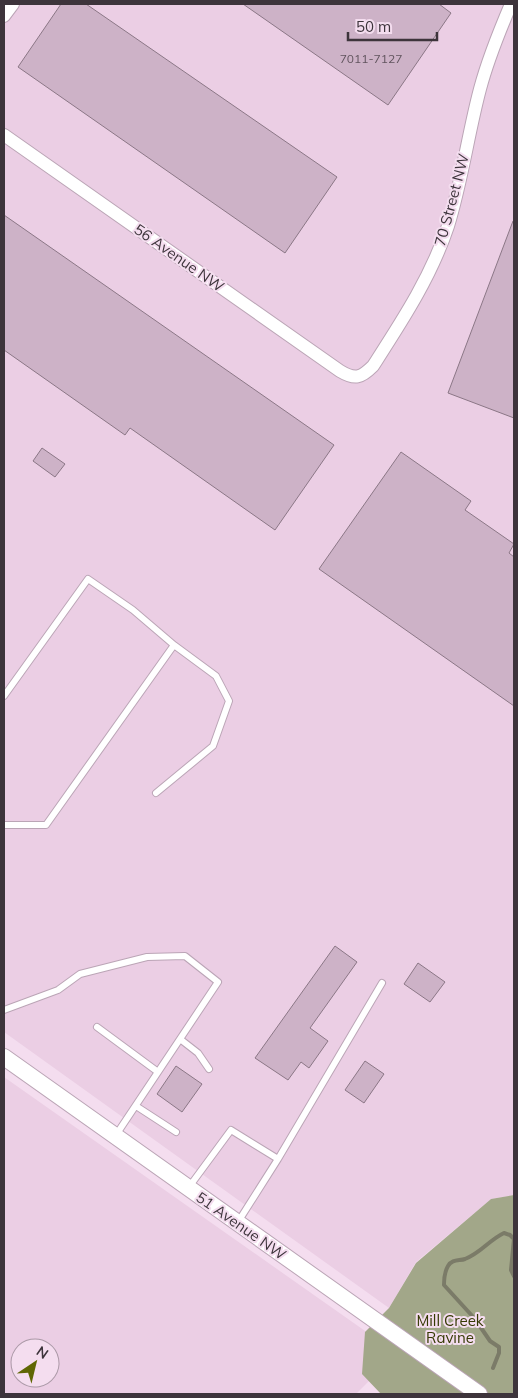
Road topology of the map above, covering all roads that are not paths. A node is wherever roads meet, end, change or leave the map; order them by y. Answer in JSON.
{"nodes":[{"id":1,"x":13,"y":4,"type":"edge"},
{"id":2,"x":512,"y":4,"type":"edge"},
{"id":3,"x":4,"y":16,"type":"edge"},
{"id":4,"x":4,"y":135,"type":"edge"},
{"id":5,"x":356,"y":378,"type":"joint"},
{"id":6,"x":174,"y":644,"type":"junction"},
{"id":7,"x":4,"y":696,"type":"edge"},
{"id":8,"x":156,"y":793,"type":"dead end"},
{"id":9,"x":4,"y":824,"type":"edge"},
{"id":10,"x":382,"y":984,"type":"dead end"},
{"id":11,"x":4,"y":1010,"type":"edge"},
{"id":12,"x":97,"y":1027,"type":"dead end"},
{"id":13,"x":180,"y":1039,"type":"junction"},
{"id":14,"x":4,"y":1057,"type":"edge"},
{"id":15,"x":209,"y":1069,"type":"dead end"},
{"id":16,"x":158,"y":1072,"type":"junction"},
{"id":17,"x":136,"y":1106,"type":"junction"},
{"id":18,"x":176,"y":1132,"type":"dead end"},
{"id":19,"x":115,"y":1136,"type":"junction"},
{"id":20,"x":278,"y":1159,"type":"junction"},
{"id":21,"x":188,"y":1188,"type":"junction"},
{"id":22,"x":237,"y":1223,"type":"junction"},
{"id":23,"x":479,"y":1394,"type":"edge"}],
"edges":[{"from":1,"to":3,"type":"street"},
{"from":2,"to":5,"type":"street","name":"70 Street NW"},
{"from":4,"to":5,"type":"street","name":"56 Avenue NW"},
{"from":6,"to":7,"type":"lane"},
{"from":6,"to":8,"type":"lane"},
{"from":6,"to":9,"type":"lane"},
{"from":10,"to":20,"type":"lane"},
{"from":11,"to":13,"type":"lane"},
{"from":12,"to":16,"type":"lane"},
{"from":13,"to":15,"type":"lane"},
{"from":13,"to":16,"type":"lane"},
{"from":14,"to":19,"type":"street","name":"51 Avenue NW"},
{"from":16,"to":17,"type":"lane"},
{"from":17,"to":18,"type":"lane"},
{"from":17,"to":19,"type":"lane"},
{"from":19,"to":21,"type":"street","name":"51 Avenue NW"},
{"from":20,"to":21,"type":"lane"},
{"from":20,"to":22,"type":"lane"},
{"from":21,"to":22,"type":"street","name":"51 Avenue NW"},
{"from":22,"to":23,"type":"street","name":"51 Avenue NW"}]}
